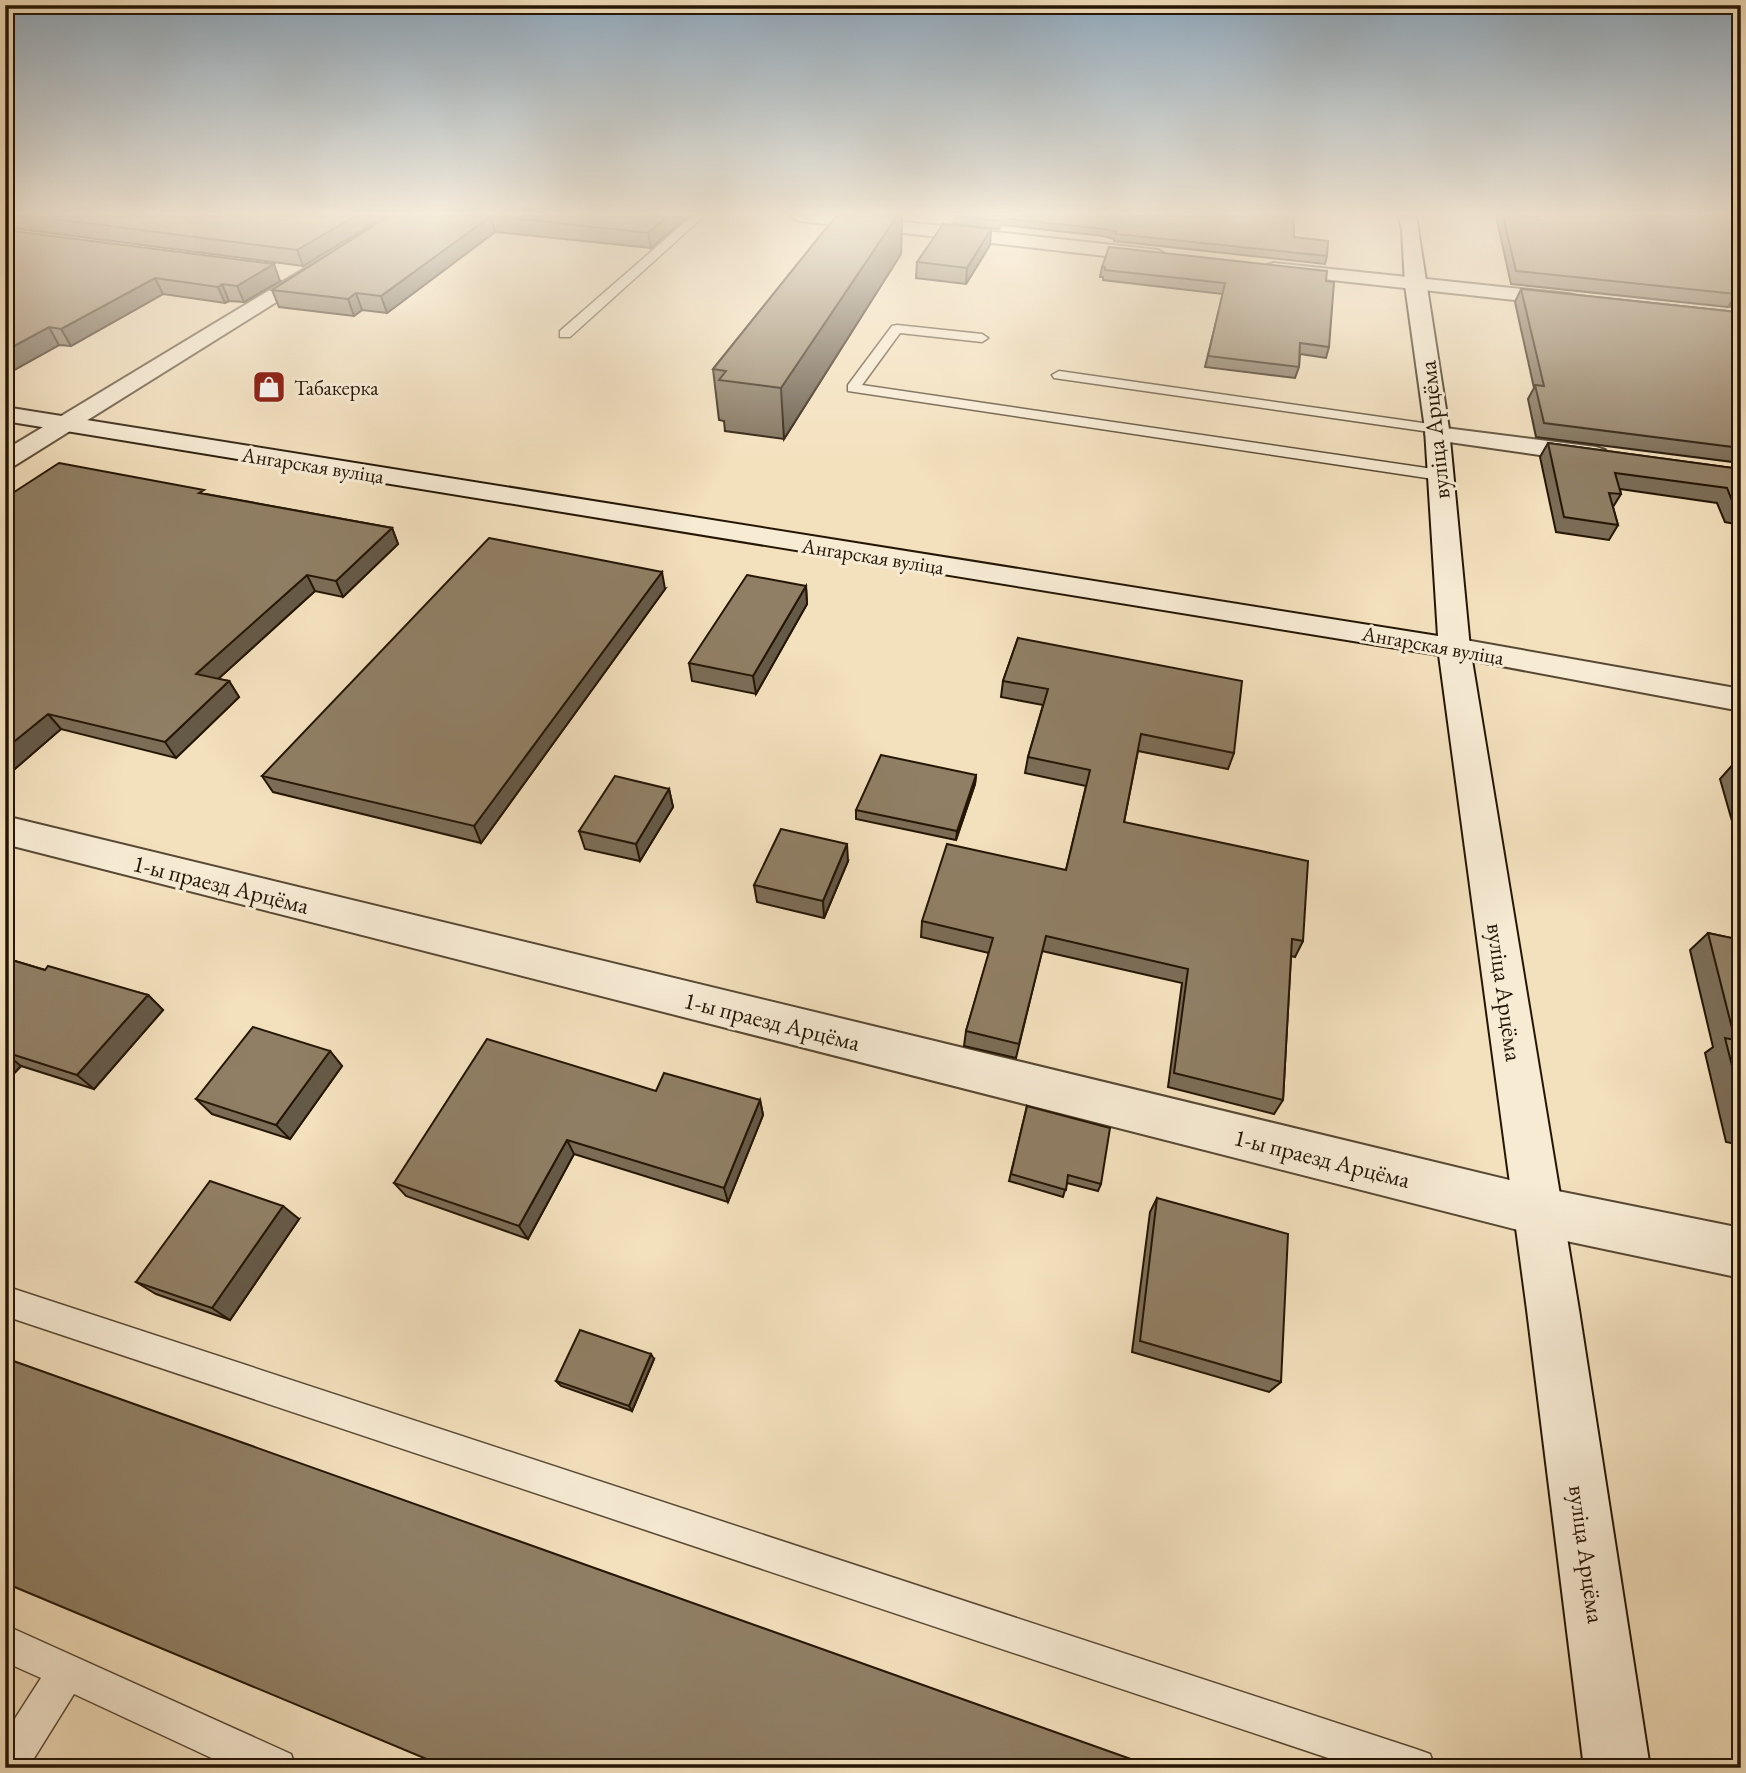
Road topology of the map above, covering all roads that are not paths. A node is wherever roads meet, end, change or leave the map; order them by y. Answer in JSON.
{"nodes":[{"id":1,"x":273,"y":299,"type":"edge"},
{"id":2,"x":605,"y":299,"type":"edge"},
{"id":3,"x":1417,"y":299,"type":"edge"},
{"id":4,"x":1552,"y":299,"type":"edge"},
{"id":5,"x":1594,"y":303,"type":"edge"},
{"id":6,"x":565,"y":334,"type":"dead end"},
{"id":7,"x":982,"y":338,"type":"dead end"},
{"id":8,"x":1059,"y":375,"type":"dead end"},
{"id":9,"x":5,"y":414,"type":"edge"},
{"id":10,"x":66,"y":424,"type":"junction"},
{"id":11,"x":1437,"y":432,"type":"junction"},
{"id":12,"x":1616,"y":458,"type":"edge"},
{"id":13,"x":5,"y":461,"type":"edge"},
{"id":14,"x":1440,"y":475,"type":"junction"},
{"id":15,"x":1454,"y":648,"type":"junction"},
{"id":16,"x":1741,"y":700,"type":"edge"},
{"id":17,"x":5,"y":830,"type":"edge"},
{"id":18,"x":1538,"y":1211,"type":"junction"},
{"id":19,"x":1741,"y":1253,"type":"edge"},
{"id":20,"x":5,"y":1301,"type":"edge"},
{"id":21,"x":5,"y":1643,"type":"edge"},
{"id":22,"x":67,"y":1671,"type":"junction"},
{"id":23,"x":6,"y":1768,"type":"edge"},
{"id":24,"x":277,"y":1768,"type":"edge"},
{"id":25,"x":1416,"y":1768,"type":"edge"},
{"id":26,"x":1617,"y":1768,"type":"edge"}],
"edges":[{"from":1,"to":10,"type":"street"},
{"from":2,"to":6,"type":"lane"},
{"from":3,"to":11,"type":"street","name":"вуліца Арцёма"},
{"from":4,"to":5,"type":"street"},
{"from":7,"to":14,"type":"lane"},
{"from":8,"to":11,"type":"lane"},
{"from":9,"to":10,"type":"street","name":"Ангарская вуліца"},
{"from":10,"to":13,"type":"street"},
{"from":10,"to":15,"type":"street","name":"Ангарская вуліца"},
{"from":11,"to":12,"type":"street"},
{"from":11,"to":14,"type":"street","name":"вуліца Арцёма"},
{"from":14,"to":15,"type":"street","name":"вуліца Арцёма"},
{"from":15,"to":16,"type":"street","name":"Ангарская вуліца"},
{"from":15,"to":18,"type":"street","name":"вуліца Арцёма"},
{"from":17,"to":18,"type":"street","name":"1-ы праезд Арцёма"},
{"from":18,"to":19,"type":"street","name":"1-ы праезд Арцёма"},
{"from":18,"to":26,"type":"street","name":"вуліца Арцёма"},
{"from":20,"to":25,"type":"lane"},
{"from":21,"to":22,"type":"lane"},
{"from":22,"to":23,"type":"lane"},
{"from":22,"to":24,"type":"lane"}]}
